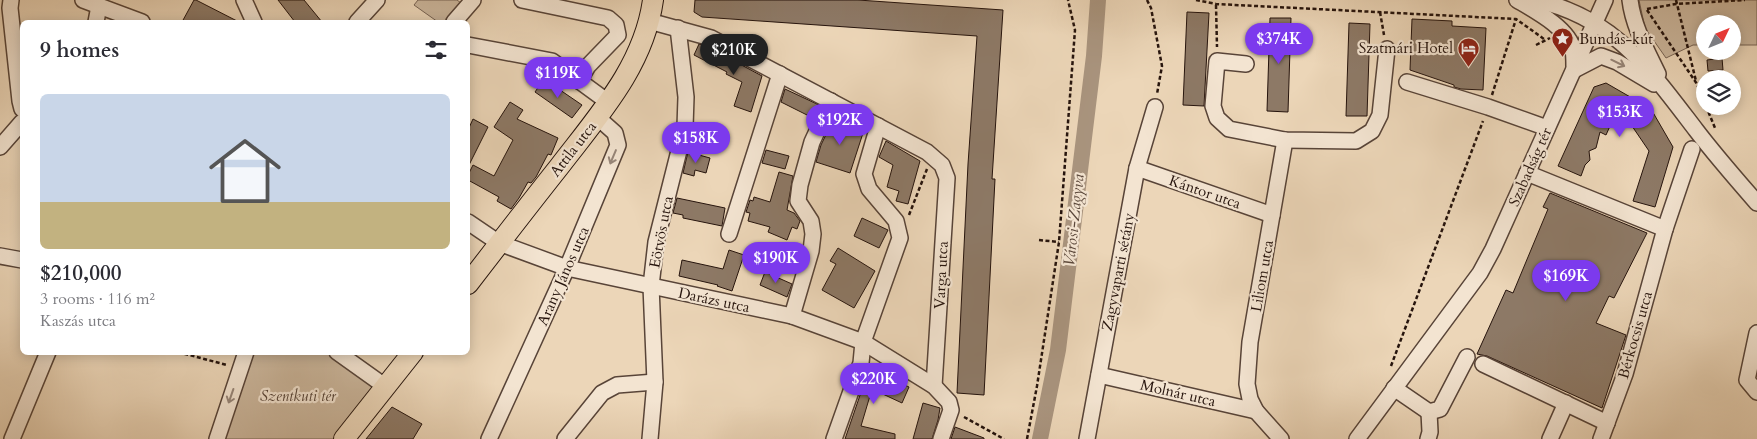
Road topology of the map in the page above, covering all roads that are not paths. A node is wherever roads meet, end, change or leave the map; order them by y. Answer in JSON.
{"nodes":[{"id":1,"x":11,"y":0,"type":"edge"},
{"id":2,"x":83,"y":0,"type":"edge"},
{"id":3,"x":244,"y":0,"type":"edge"},
{"id":4,"x":377,"y":0,"type":"edge"},
{"id":5,"x":473,"y":0,"type":"edge"},
{"id":6,"x":522,"y":0,"type":"edge"},
{"id":7,"x":653,"y":0,"type":"edge"},
{"id":8,"x":1517,"y":0,"type":"edge"},
{"id":9,"x":1534,"y":0,"type":"edge"},
{"id":10,"x":1605,"y":0,"type":"edge"},
{"id":11,"x":1631,"y":5,"type":"edge"},
{"id":12,"x":99,"y":6,"type":"junction"},
{"id":13,"x":96,"y":20,"type":"edge"},
{"id":14,"x":137,"y":20,"type":"edge"},
{"id":15,"x":253,"y":20,"type":"edge"},
{"id":16,"x":359,"y":20,"type":"edge"},
{"id":17,"x":456,"y":20,"type":"edge"},
{"id":18,"x":649,"y":22,"type":"junction"},
{"id":19,"x":1596,"y":24,"type":"junction"},
{"id":20,"x":678,"y":28,"type":"junction"},
{"id":21,"x":470,"y":45,"type":"edge"},
{"id":22,"x":1387,"y":49,"type":"road end"},
{"id":23,"x":1246,"y":64,"type":"dead end"},
{"id":24,"x":1574,"y":70,"type":"junction"},
{"id":25,"x":780,"y":74,"type":"junction"},
{"id":26,"x":579,"y":81,"type":"junction"},
{"id":27,"x":1407,"y":82,"type":"dead end"},
{"id":28,"x":1668,"y":93,"type":"junction"},
{"id":29,"x":20,"y":101,"type":"edge"},
{"id":30,"x":831,"y":101,"type":"junction"},
{"id":31,"x":1155,"y":107,"type":"road end"},
{"id":32,"x":603,"y":110,"type":"junction"},
{"id":33,"x":20,"y":124,"type":"edge"},
{"id":34,"x":878,"y":126,"type":"junction"},
{"id":35,"x":1547,"y":128,"type":"junction"},
{"id":36,"x":1285,"y":140,"type":"junction"},
{"id":37,"x":0,"y":147,"type":"edge"},
{"id":38,"x":1692,"y":148,"type":"dead end"},
{"id":39,"x":1137,"y":168,"type":"junction"},
{"id":40,"x":1527,"y":173,"type":"junction"},
{"id":41,"x":1757,"y":203,"type":"edge"},
{"id":42,"x":1272,"y":215,"type":"junction"},
{"id":43,"x":470,"y":223,"type":"edge"},
{"id":44,"x":1664,"y":229,"type":"junction"},
{"id":45,"x":729,"y":234,"type":"dead end"},
{"id":46,"x":499,"y":243,"type":"junction"},
{"id":47,"x":0,"y":256,"type":"edge"},
{"id":48,"x":20,"y":260,"type":"edge"},
{"id":49,"x":567,"y":268,"type":"junction"},
{"id":50,"x":470,"y":281,"type":"edge"},
{"id":51,"x":651,"y":286,"type":"junction"},
{"id":52,"x":792,"y":316,"type":"junction"},
{"id":53,"x":1757,"y":333,"type":"edge"},
{"id":54,"x":863,"y":342,"type":"junction"},
{"id":55,"x":47,"y":355,"type":"edge"},
{"id":56,"x":245,"y":355,"type":"edge"},
{"id":57,"x":341,"y":355,"type":"edge"},
{"id":58,"x":411,"y":355,"type":"edge"},
{"id":59,"x":1467,"y":357,"type":"dead end"},
{"id":60,"x":1483,"y":364,"type":"dead end"},
{"id":61,"x":1099,"y":375,"type":"junction"},
{"id":62,"x":1391,"y":381,"type":"junction"},
{"id":63,"x":655,"y":382,"type":"junction"},
{"id":64,"x":934,"y":386,"type":"junction"},
{"id":65,"x":386,"y":387,"type":"junction"},
{"id":66,"x":1757,"y":392,"type":"edge"},
{"id":67,"x":1566,"y":403,"type":"junction"},
{"id":68,"x":1256,"y":411,"type":"junction"},
{"id":69,"x":1429,"y":412,"type":"junction"},
{"id":70,"x":1607,"y":423,"type":"junction"},
{"id":71,"x":12,"y":439,"type":"edge"},
{"id":72,"x":217,"y":439,"type":"edge"},
{"id":73,"x":344,"y":439,"type":"edge"},
{"id":74,"x":489,"y":439,"type":"edge"},
{"id":75,"x":565,"y":439,"type":"edge"},
{"id":76,"x":650,"y":439,"type":"edge"},
{"id":77,"x":834,"y":439,"type":"edge"},
{"id":78,"x":941,"y":439,"type":"edge"},
{"id":79,"x":1088,"y":439,"type":"edge"},
{"id":80,"x":1281,"y":439,"type":"edge"},
{"id":81,"x":1357,"y":439,"type":"edge"},
{"id":82,"x":1428,"y":439,"type":"edge"},
{"id":83,"x":1550,"y":439,"type":"edge"},
{"id":84,"x":1601,"y":439,"type":"edge"}],
"edges":[{"from":1,"to":29,"type":"street"},
{"from":2,"to":12,"type":"street"},
{"from":3,"to":15,"type":"street"},
{"from":4,"to":16,"type":"street"},
{"from":5,"to":17,"type":"street"},
{"from":6,"to":26,"type":"street"},
{"from":7,"to":18,"type":"main road","name":"Attila utca"},
{"from":8,"to":24,"type":"street"},
{"from":9,"to":19,"type":"street"},
{"from":10,"to":19,"type":"street","name":"Szabadság tér"},
{"from":11,"to":28,"type":"street"},
{"from":12,"to":13,"type":"street"},
{"from":12,"to":14,"type":"street"},
{"from":18,"to":20,"type":"street"},
{"from":18,"to":32,"type":"main road","name":"Attila utca"},
{"from":19,"to":24,"type":"street","name":"Szabadság tér"},
{"from":19,"to":28,"type":"street"},
{"from":20,"to":25,"type":"street"},
{"from":20,"to":51,"type":"street","name":"Eötvös utca"},
{"from":21,"to":26,"type":"street","name":"Arany János utca"},
{"from":22,"to":36,"type":"street"},
{"from":23,"to":36,"type":"street"},
{"from":24,"to":28,"type":"street","one_way":true},
{"from":24,"to":35,"type":"street","name":"Szabadság tér"},
{"from":25,"to":30,"type":"street"},
{"from":25,"to":45,"type":"street"},
{"from":26,"to":32,"type":"street","name":"Arany János utca"},
{"from":27,"to":35,"type":"street"},
{"from":28,"to":41,"type":"street"},
{"from":30,"to":34,"type":"street"},
{"from":30,"to":52,"type":"street"},
{"from":31,"to":39,"type":"street","name":"Zagyvaparti sétány"},
{"from":32,"to":46,"type":"main road","name":"Attila utca"},
{"from":32,"to":49,"type":"street","name":"Arany János utca","one_way":true},
{"from":33,"to":37,"type":"street"},
{"from":34,"to":54,"type":"street"},
{"from":34,"to":64,"type":"street","name":"Varga utca"},
{"from":35,"to":40,"type":"street","name":"Szabadság tér"},
{"from":36,"to":42,"type":"street","name":"Liliom utca"},
{"from":38,"to":44,"type":"street","name":"Bérkocsis utca"},
{"from":39,"to":42,"type":"street","name":"Kántor utca"},
{"from":39,"to":61,"type":"street","name":"Zagyvaparti sétány"},
{"from":40,"to":44,"type":"street"},
{"from":40,"to":62,"type":"street","name":"Szabadság tér"},
{"from":42,"to":68,"type":"street","name":"Liliom utca"},
{"from":43,"to":46,"type":"street","name":"Darázs utca"},
{"from":44,"to":70,"type":"street","name":"Bérkocsis utca"},
{"from":46,"to":49,"type":"street","name":"Darázs utca"},
{"from":46,"to":50,"type":"main road","name":"Attila utca"},
{"from":47,"to":48,"type":"street"},
{"from":49,"to":51,"type":"street","name":"Darázs utca"},
{"from":49,"to":74,"type":"street","name":"Arany János utca"},
{"from":51,"to":52,"type":"street","name":"Darázs utca"},
{"from":51,"to":63,"type":"street","name":"Eötvös utca"},
{"from":52,"to":54,"type":"street","name":"Darázs utca"},
{"from":53,"to":66,"type":"street"},
{"from":54,"to":64,"type":"street","name":"Darázs utca"},
{"from":54,"to":77,"type":"street"},
{"from":55,"to":71,"type":"street"},
{"from":56,"to":72,"type":"street","one_way":true},
{"from":57,"to":65,"type":"street"},
{"from":58,"to":65,"type":"main road"},
{"from":59,"to":69,"type":"street"},
{"from":60,"to":67,"type":"street"},
{"from":61,"to":68,"type":"street","name":"Molnár utca"},
{"from":61,"to":79,"type":"street","name":"Zagyvaparti sétány"},
{"from":62,"to":69,"type":"street"},
{"from":62,"to":81,"type":"street","name":"Szabadság tér"},
{"from":63,"to":75,"type":"street"},
{"from":63,"to":76,"type":"street","name":"Eötvös utca"},
{"from":64,"to":78,"type":"street","name":"Darázs utca"},
{"from":65,"to":73,"type":"main road"},
{"from":67,"to":70,"type":"street"},
{"from":67,"to":83,"type":"street"},
{"from":68,"to":80,"type":"street"},
{"from":69,"to":82,"type":"street"},
{"from":70,"to":84,"type":"street","name":"Bérkocsis utca"}]}
